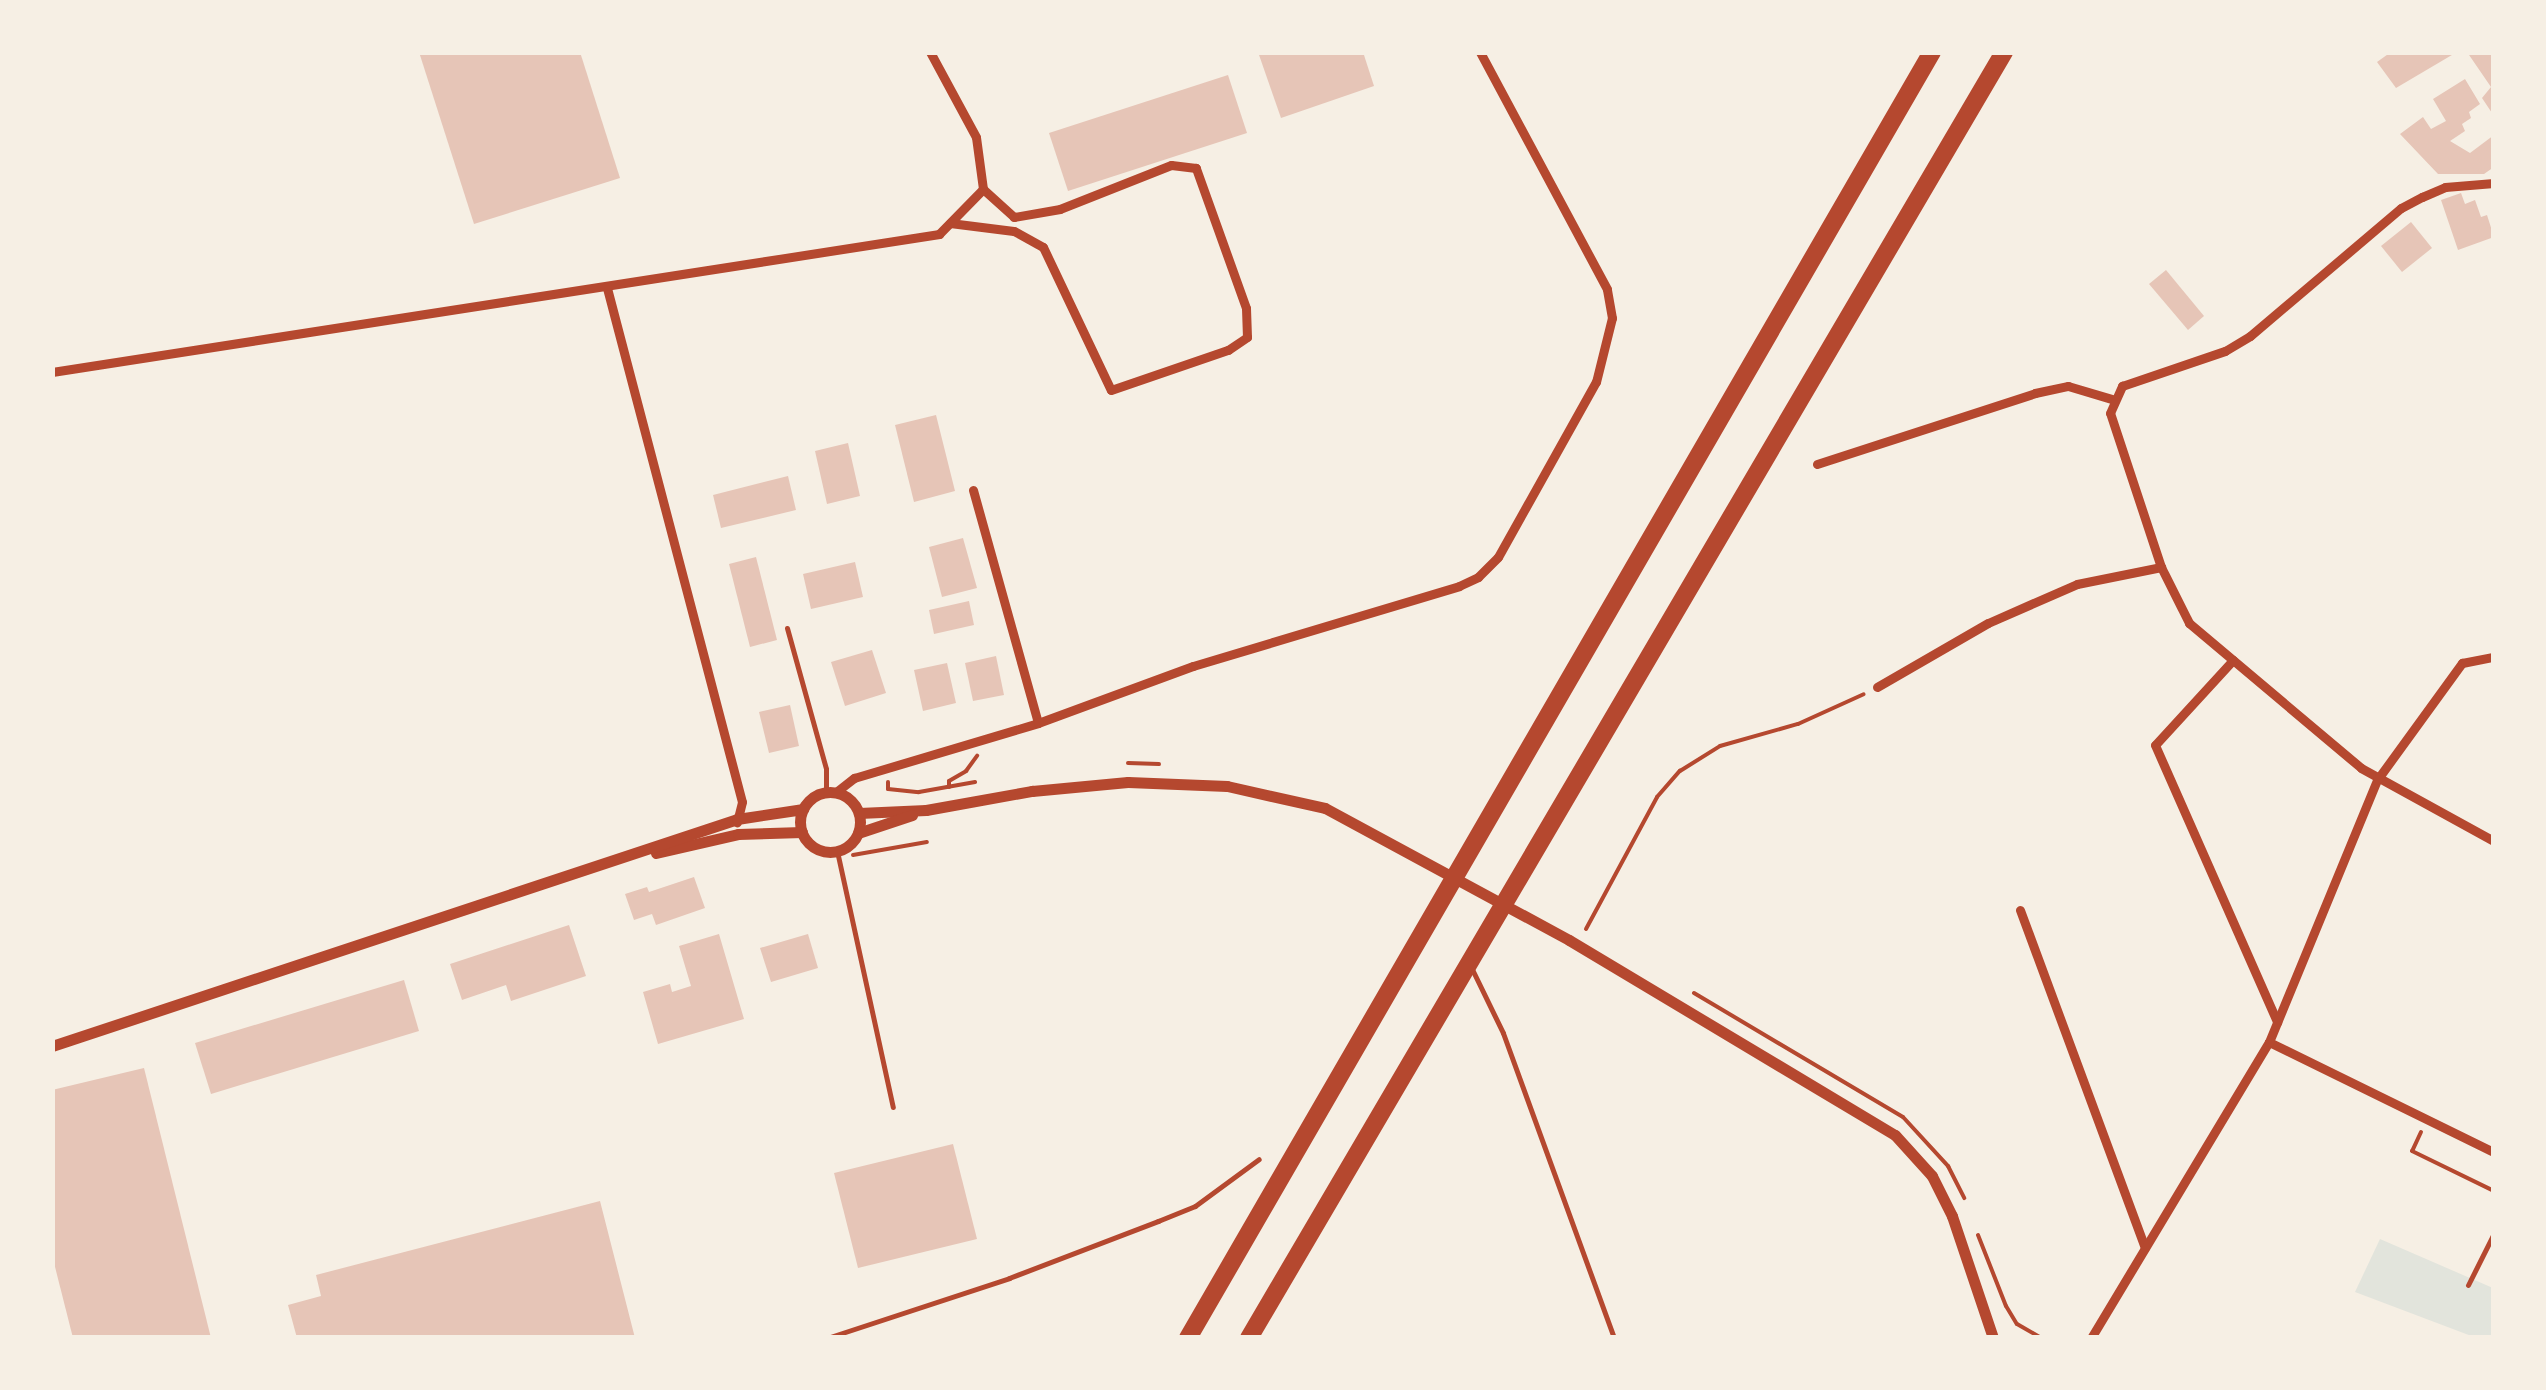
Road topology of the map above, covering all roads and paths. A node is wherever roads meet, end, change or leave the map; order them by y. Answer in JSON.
{"nodes":[{"id":1,"x":930,"y":52,"type":"edge"},
{"id":2,"x":1480,"y":52,"type":"edge"},
{"id":3,"x":1932,"y":52,"type":"edge"},
{"id":4,"x":2004,"y":52,"type":"edge"},
{"id":5,"x":2494,"y":183,"type":"edge"},
{"id":6,"x":984,"y":190,"type":"junction"},
{"id":7,"x":950,"y":223,"type":"junction"},
{"id":8,"x":607,"y":288,"type":"junction"},
{"id":9,"x":52,"y":372,"type":"edge"},
{"id":10,"x":2112,"y":399,"type":"junction"},
{"id":11,"x":1816,"y":464,"type":"dead end"},
{"id":12,"x":973,"y":490,"type":"dead end"},
{"id":13,"x":2160,"y":567,"type":"junction"},
{"id":14,"x":787,"y":628,"type":"dead end"},
{"id":15,"x":2494,"y":656,"type":"edge"},
{"id":16,"x":2233,"y":660,"type":"junction"},
{"id":17,"x":1877,"y":686,"type":"joint"},
{"id":18,"x":1038,"y":723,"type":"junction"},
{"id":19,"x":977,"y":742,"type":"junction"},
{"id":20,"x":887,"y":771,"type":"junction"},
{"id":21,"x":2377,"y":780,"type":"junction"},
{"id":22,"x":831,"y":792,"type":"junction"},
{"id":23,"x":802,"y":809,"type":"junction"},
{"id":24,"x":926,"y":810,"type":"junction"},
{"id":25,"x":859,"y":814,"type":"junction"},
{"id":26,"x":737,"y":819,"type":"junction"},
{"id":27,"x":802,"y":832,"type":"junction"},
{"id":28,"x":858,"y":832,"type":"junction"},
{"id":29,"x":738,"y":834,"type":"junction"},
{"id":30,"x":2494,"y":841,"type":"edge"},
{"id":31,"x":927,"y":842,"type":"dead end"},
{"id":32,"x":838,"y":855,"type":"junction"},
{"id":33,"x":583,"y":870,"type":"junction"},
{"id":34,"x":2020,"y":910,"type":"dead end"},
{"id":35,"x":1585,"y":930,"type":"dead end"},
{"id":36,"x":1468,"y":962,"type":"junction"},
{"id":37,"x":2277,"y":1022,"type":"junction"},
{"id":38,"x":2269,"y":1042,"type":"junction"},
{"id":39,"x":52,"y":1046,"type":"edge"},
{"id":40,"x":893,"y":1107,"type":"dead end"},
{"id":41,"x":2428,"y":1119,"type":"junction"},
{"id":42,"x":2494,"y":1152,"type":"edge"},
{"id":43,"x":1259,"y":1159,"type":"dead end"},
{"id":44,"x":1948,"y":1166,"type":"dead end"},
{"id":45,"x":2494,"y":1191,"type":"edge"},
{"id":46,"x":1968,"y":1209,"type":"dead end"},
{"id":47,"x":1974,"y":1225,"type":"dead end"},
{"id":48,"x":2494,"y":1233,"type":"edge"},
{"id":49,"x":2146,"y":1248,"type":"junction"},
{"id":50,"x":2468,"y":1285,"type":"dead end"},
{"id":51,"x":1995,"y":1335,"type":"edge"},
{"id":52,"x":827,"y":1338,"type":"edge"},
{"id":53,"x":1188,"y":1338,"type":"edge"},
{"id":54,"x":1249,"y":1338,"type":"edge"},
{"id":55,"x":1614,"y":1338,"type":"edge"},
{"id":56,"x":2040,"y":1338,"type":"edge"},
{"id":57,"x":2091,"y":1338,"type":"edge"}],
"edges":[{"from":1,"to":6,"type":"street"},
{"from":2,"to":18,"type":"street"},
{"from":3,"to":53,"type":"highway"},
{"from":4,"to":36,"type":"highway"},
{"from":5,"to":10,"type":"street"},
{"from":6,"to":7,"type":"street"},
{"from":6,"to":7,"type":"street"},
{"from":7,"to":8,"type":"street"},
{"from":8,"to":9,"type":"street"},
{"from":8,"to":26,"type":"street"},
{"from":10,"to":11,"type":"street"},
{"from":10,"to":13,"type":"street"},
{"from":12,"to":18,"type":"street"},
{"from":13,"to":16,"type":"street"},
{"from":13,"to":17,"type":"street"},
{"from":14,"to":22,"type":"lane"},
{"from":15,"to":21,"type":"street"},
{"from":16,"to":21,"type":"street"},
{"from":16,"to":37,"type":"street"},
{"from":17,"to":35,"type":"path"},
{"from":18,"to":19,"type":"street"},
{"from":19,"to":20,"type":"street"},
{"from":19,"to":20,"type":"path"},
{"from":20,"to":22,"type":"street"},
{"from":21,"to":30,"type":"street"},
{"from":21,"to":37,"type":"street"},
{"from":22,"to":23,"type":"street"},
{"from":22,"to":25,"type":"street"},
{"from":23,"to":26,"type":"street"},
{"from":23,"to":27,"type":"street"},
{"from":24,"to":25,"type":"street"},
{"from":24,"to":28,"type":"street"},
{"from":24,"to":51,"type":"street"},
{"from":25,"to":28,"type":"street"},
{"from":26,"to":29,"type":"street"},
{"from":26,"to":33,"type":"street"},
{"from":27,"to":29,"type":"street"},
{"from":27,"to":32,"type":"street"},
{"from":28,"to":32,"type":"street"},
{"from":29,"to":33,"type":"street"},
{"from":31,"to":32,"type":"path"},
{"from":32,"to":40,"type":"lane"},
{"from":33,"to":39,"type":"street"},
{"from":34,"to":49,"type":"street"},
{"from":36,"to":54,"type":"highway"},
{"from":36,"to":55,"type":"lane"},
{"from":37,"to":38,"type":"street"},
{"from":38,"to":41,"type":"street"},
{"from":38,"to":49,"type":"street"},
{"from":41,"to":42,"type":"street"},
{"from":41,"to":45,"type":"path"},
{"from":43,"to":52,"type":"lane"},
{"from":44,"to":46,"type":"path"},
{"from":47,"to":56,"type":"path"},
{"from":48,"to":50,"type":"lane"},
{"from":49,"to":57,"type":"street"}]}
